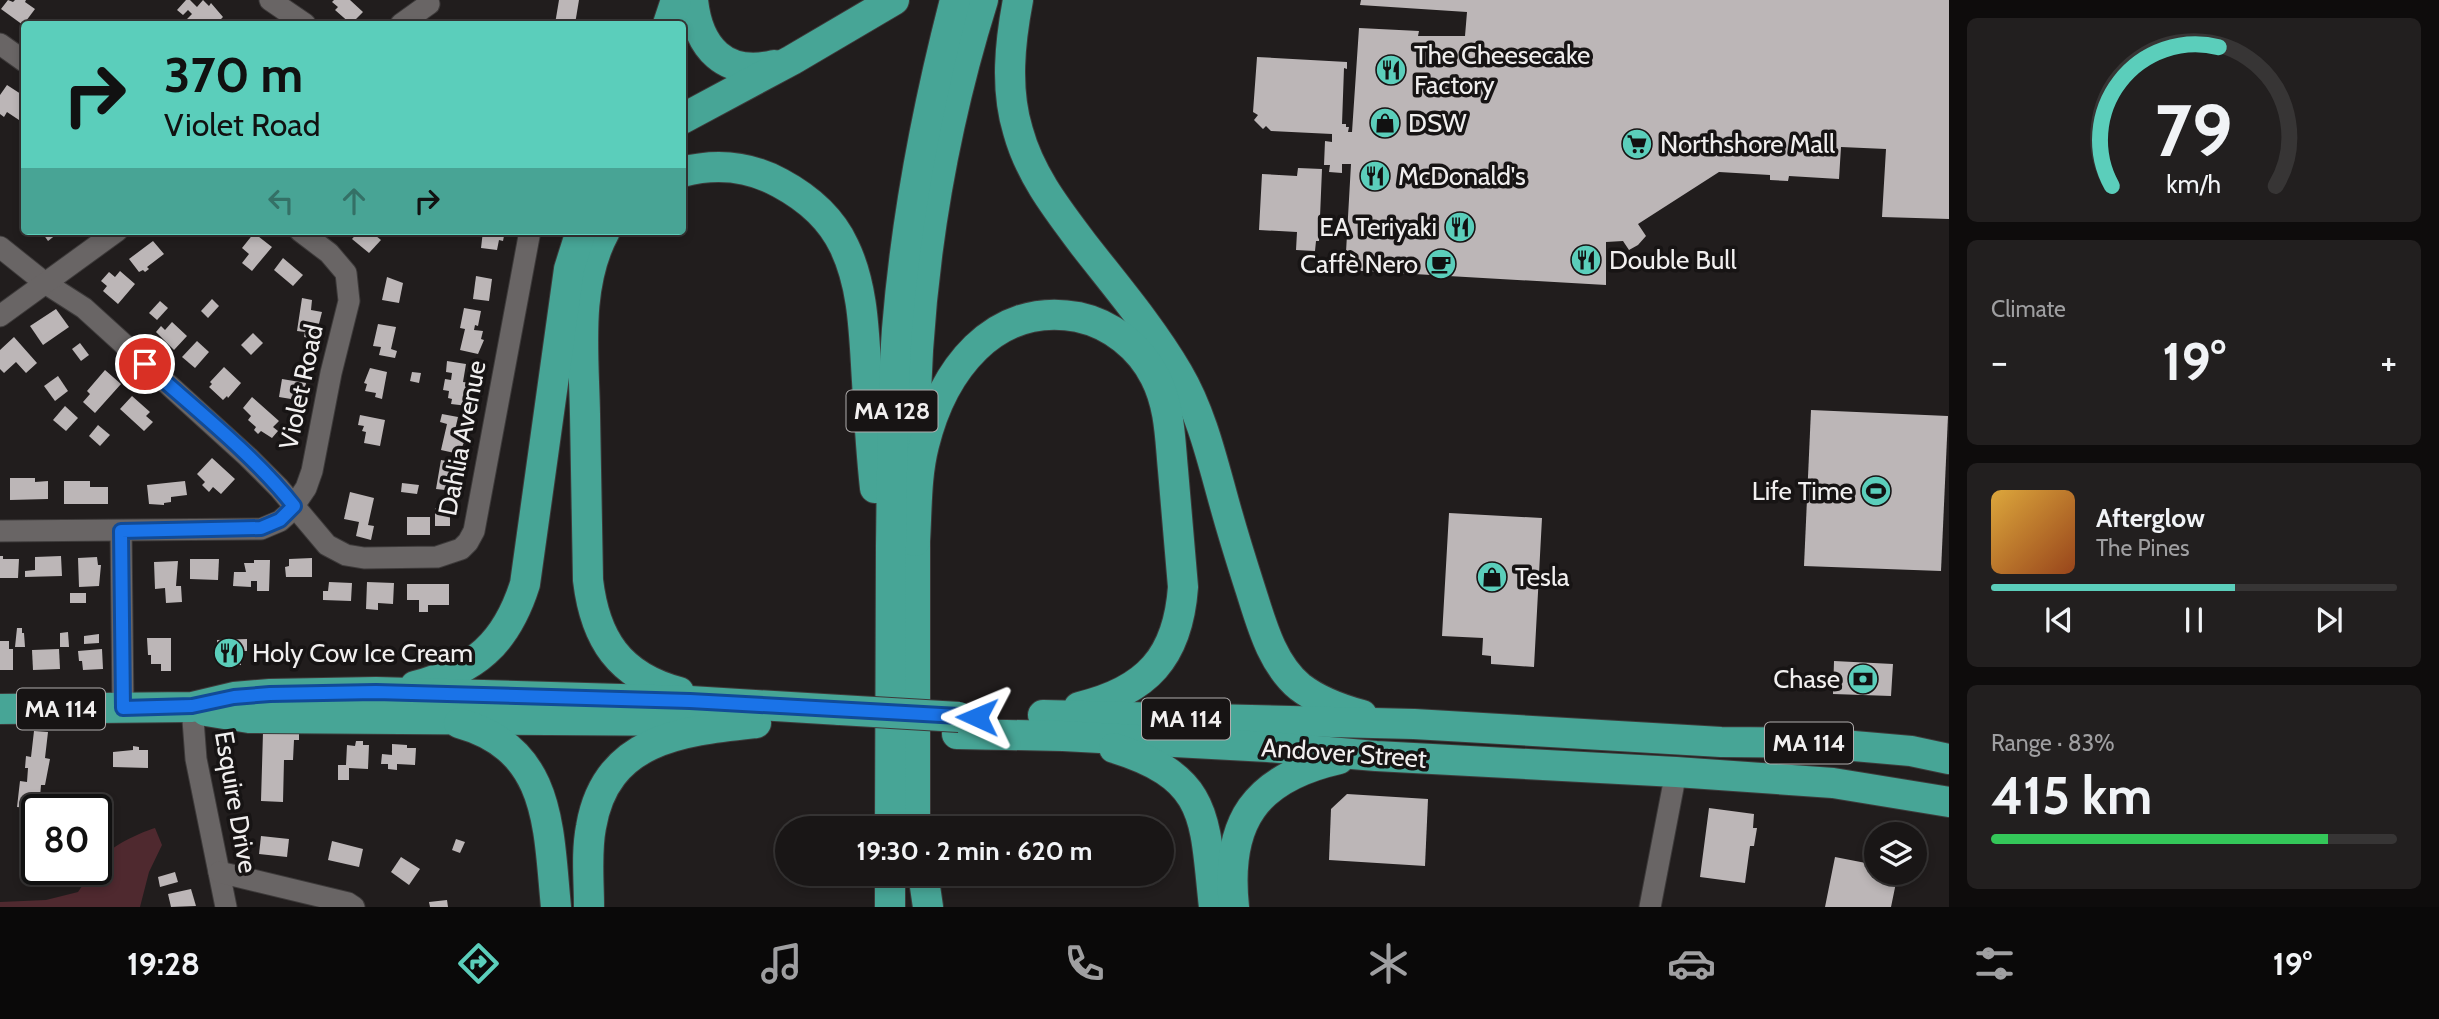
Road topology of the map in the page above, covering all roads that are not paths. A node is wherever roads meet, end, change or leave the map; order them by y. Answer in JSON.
{"nodes":[{"id":1,"x":270,"y":0,"type":"edge"},
{"id":2,"x":676,"y":0,"type":"edge"},
{"id":3,"x":693,"y":0,"type":"edge"},
{"id":4,"x":894,"y":0,"type":"edge"},
{"id":5,"x":955,"y":0,"type":"edge"},
{"id":6,"x":984,"y":0,"type":"edge"},
{"id":7,"x":1018,"y":0,"type":"edge"},
{"id":8,"x":429,"y":4,"type":"dead end"},
{"id":9,"x":301,"y":21,"type":"edge"},
{"id":10,"x":405,"y":21,"type":"edge"},
{"id":11,"x":669,"y":21,"type":"edge"},
{"id":12,"x":0,"y":44,"type":"edge"},
{"id":13,"x":21,"y":59,"type":"edge"},
{"id":14,"x":792,"y":60,"type":"junction"},
{"id":15,"x":686,"y":116,"type":"edge"},
{"id":16,"x":686,"y":171,"type":"edge"},
{"id":17,"x":111,"y":235,"type":"edge"},
{"id":18,"x":305,"y":235,"type":"edge"},
{"id":19,"x":529,"y":235,"type":"edge"},
{"id":20,"x":580,"y":235,"type":"edge"},
{"id":21,"x":603,"y":235,"type":"edge"},
{"id":22,"x":0,"y":247,"type":"edge"},
{"id":23,"x":45,"y":283,"type":"junction"},
{"id":24,"x":0,"y":316,"type":"edge"},
{"id":25,"x":294,"y":506,"type":"junction"},
{"id":26,"x":0,"y":531,"type":"edge"},
{"id":27,"x":121,"y":531,"type":"junction"},
{"id":28,"x":915,"y":541,"type":"junction"},
{"id":29,"x":891,"y":629,"type":"junction"},
{"id":30,"x":376,"y":692,"type":"junction"},
{"id":31,"x":192,"y":706,"type":"junction"},
{"id":32,"x":123,"y":708,"type":"junction"},
{"id":33,"x":0,"y":709,"type":"edge"},
{"id":34,"x":754,"y":713,"type":"junction"},
{"id":35,"x":1038,"y":715,"type":"junction"},
{"id":36,"x":435,"y":718,"type":"junction"},
{"id":37,"x":1414,"y":724,"type":"junction"},
{"id":38,"x":958,"y":726,"type":"junction"},
{"id":39,"x":1063,"y":736,"type":"junction"},
{"id":40,"x":1683,"y":740,"type":"junction"},
{"id":41,"x":1376,"y":756,"type":"junction"},
{"id":42,"x":1942,"y":757,"type":"edge"},
{"id":43,"x":1676,"y":772,"type":"junction"},
{"id":44,"x":1944,"y":801,"type":"edge"},
{"id":45,"x":908,"y":816,"type":"edge"},
{"id":46,"x":909,"y":816,"type":"edge"},
{"id":47,"x":219,"y":872,"type":"junction"},
{"id":48,"x":890,"y":886,"type":"edge"},
{"id":49,"x":914,"y":886,"type":"edge"},
{"id":50,"x":925,"y":886,"type":"edge"},
{"id":51,"x":226,"y":907,"type":"edge"},
{"id":52,"x":354,"y":907,"type":"edge"},
{"id":53,"x":556,"y":907,"type":"edge"},
{"id":54,"x":589,"y":907,"type":"edge"},
{"id":55,"x":890,"y":907,"type":"edge"},
{"id":56,"x":914,"y":907,"type":"edge"},
{"id":57,"x":928,"y":907,"type":"edge"},
{"id":58,"x":1214,"y":907,"type":"edge"},
{"id":59,"x":1234,"y":907,"type":"edge"},
{"id":60,"x":1650,"y":907,"type":"edge"}],
"edges":[{"from":1,"to":9,"type":"street"},
{"from":2,"to":11,"type":"highway"},
{"from":3,"to":14,"type":"highway"},
{"from":4,"to":14,"type":"highway"},
{"from":5,"to":29,"type":"highway","number":"MA 128"},
{"from":6,"to":28,"type":"highway","number":"MA 128"},
{"from":7,"to":37,"type":"highway"},
{"from":8,"to":10,"type":"street"},
{"from":12,"to":13,"type":"street"},
{"from":14,"to":15,"type":"highway"},
{"from":16,"to":29,"type":"highway"},
{"from":17,"to":23,"type":"street"},
{"from":18,"to":25,"type":"street","name":"Violet Road"},
{"from":19,"to":25,"type":"street","name":"Dahlia Avenue"},
{"from":20,"to":30,"type":"highway"},
{"from":21,"to":34,"type":"highway"},
{"from":22,"to":23,"type":"street"},
{"from":23,"to":24,"type":"street"},
{"from":23,"to":25,"type":"street"},
{"from":25,"to":27,"type":"street","name":"Violet Road"},
{"from":26,"to":27,"type":"street","name":"Violet Road"},
{"from":27,"to":32,"type":"street"},
{"from":28,"to":35,"type":"highway"},
{"from":28,"to":46,"type":"highway","number":"MA 128"},
{"from":29,"to":45,"type":"highway","number":"MA 128"},
{"from":30,"to":31,"type":"highway","name":"Andover Street","number":"MA 114"},
{"from":30,"to":34,"type":"highway","name":"Andover Street","number":"MA 114"},
{"from":31,"to":32,"type":"highway","name":"Andover Street","number":"MA 114"},
{"from":31,"to":36,"type":"highway","name":"Andover Street","number":"MA 114"},
{"from":31,"to":47,"type":"street","name":"Esquire Drive"},
{"from":32,"to":33,"type":"highway","name":"Andover Street","number":"MA 114"},
{"from":34,"to":36,"type":"highway","name":"Andover Street","number":"MA 114"},
{"from":34,"to":38,"type":"highway","name":"Andover Street","number":"MA 114","bridge":true},
{"from":34,"to":54,"type":"highway"},
{"from":35,"to":37,"type":"highway","name":"Andover Street","number":"MA 114"},
{"from":35,"to":38,"type":"highway","name":"Andover Street","number":"MA 114"},
{"from":36,"to":53,"type":"highway"},
{"from":37,"to":40,"type":"highway","name":"Andover Street","number":"MA 114"},
{"from":38,"to":39,"type":"highway","name":"Andover Street","number":"MA 114"},
{"from":39,"to":41,"type":"highway","name":"Andover Street","number":"MA 114"},
{"from":39,"to":58,"type":"highway"},
{"from":40,"to":42,"type":"highway","name":"Andover Street","number":"MA 114"},
{"from":40,"to":43,"type":"highway"},
{"from":41,"to":43,"type":"highway","name":"Andover Street","number":"MA 114"},
{"from":41,"to":59,"type":"highway"},
{"from":42,"to":44,"type":"highway"},
{"from":43,"to":44,"type":"highway","name":"Andover Street","number":"MA 114"},
{"from":43,"to":60,"type":"street"},
{"from":47,"to":51,"type":"street","name":"Esquire Drive"},
{"from":47,"to":52,"type":"street"},
{"from":48,"to":55,"type":"highway"},
{"from":49,"to":56,"type":"highway"},
{"from":50,"to":57,"type":"highway"}]}
